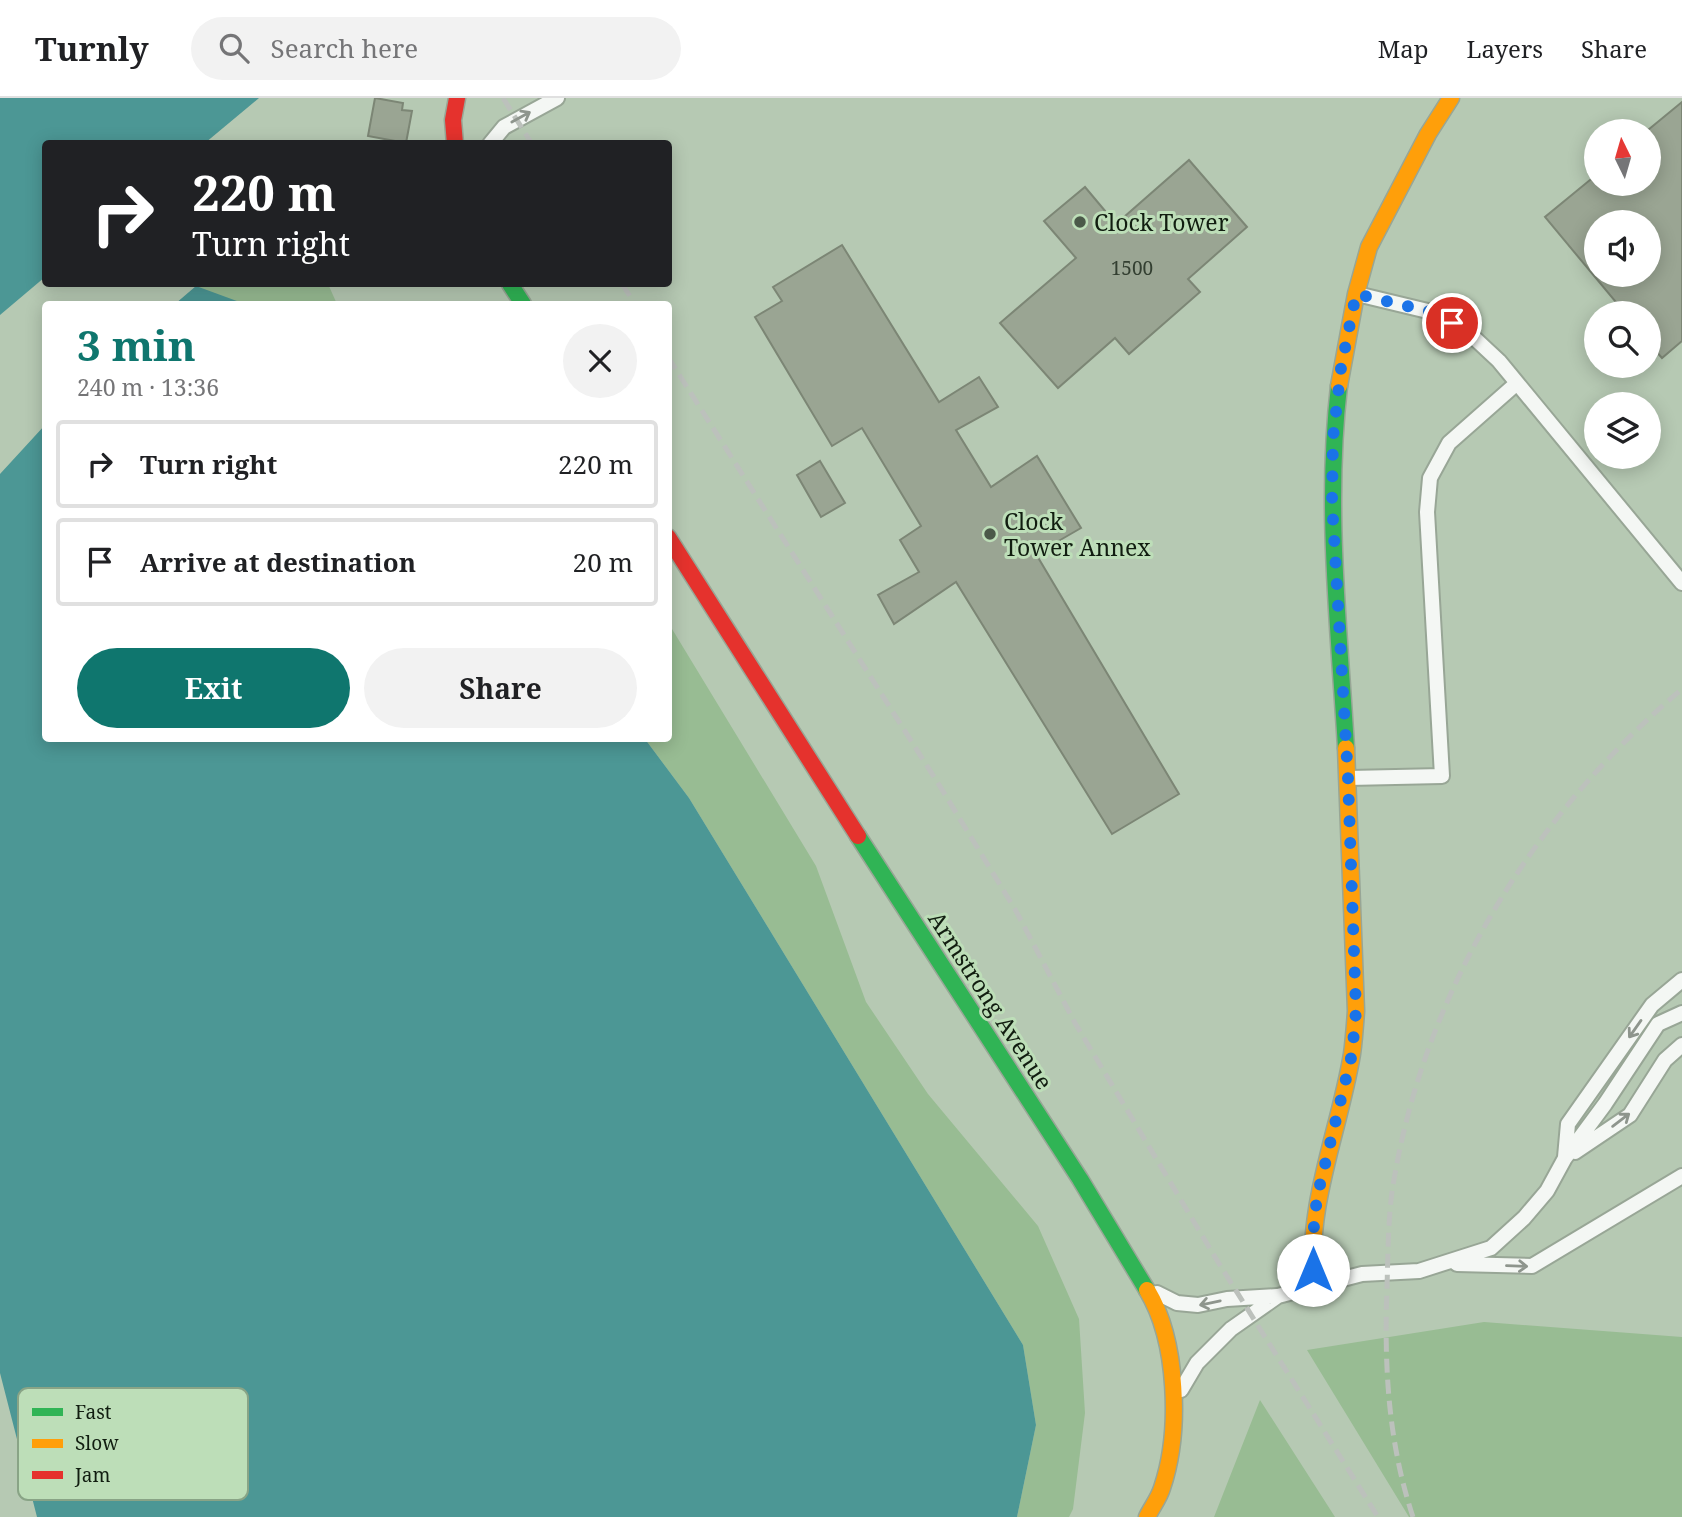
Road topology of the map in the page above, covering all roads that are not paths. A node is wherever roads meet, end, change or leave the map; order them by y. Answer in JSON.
{"nodes":[{"id":1,"x":457,"y":98,"type":"edge"},
{"id":2,"x":557,"y":98,"type":"edge"},
{"id":3,"x":1451,"y":98,"type":"edge"},
{"id":4,"x":456,"y":140,"type":"edge"},
{"id":5,"x":493,"y":140,"type":"edge"},
{"id":6,"x":1356,"y":294,"type":"junction"},
{"id":7,"x":1517,"y":383,"type":"junction"},
{"id":8,"x":672,"y":543,"type":"edge"},
{"id":9,"x":1682,"y":583,"type":"edge"},
{"id":10,"x":1348,"y":778,"type":"junction"},
{"id":11,"x":1682,"y":980,"type":"edge"},
{"id":12,"x":1682,"y":1013,"type":"edge"},
{"id":13,"x":1682,"y":1045,"type":"edge"},
{"id":14,"x":1565,"y":1158,"type":"junction"},
{"id":15,"x":1682,"y":1176,"type":"edge"},
{"id":16,"x":1448,"y":1263,"type":"junction"},
{"id":17,"x":1314,"y":1285,"type":"junction"},
{"id":18,"x":1146,"y":1287,"type":"junction"},
{"id":19,"x":1278,"y":1296,"type":"junction"},
{"id":20,"x":1174,"y":1401,"type":"junction"},
{"id":21,"x":1147,"y":1517,"type":"edge"}],
"edges":[{"from":1,"to":4,"type":"street"},
{"from":5,"to":2,"type":"lane","one_way":true},
{"from":3,"to":6,"type":"street"},
{"from":6,"to":7,"type":"lane"},
{"from":6,"to":10,"type":"street"},
{"from":7,"to":9,"type":"lane"},
{"from":7,"to":10,"type":"lane"},
{"from":8,"to":18,"type":"street","name":"Armstrong Avenue"},
{"from":10,"to":17,"type":"street"},
{"from":11,"to":14,"type":"lane","one_way":true},
{"from":12,"to":14,"type":"lane"},
{"from":14,"to":13,"type":"lane","one_way":true},
{"from":14,"to":16,"type":"lane"},
{"from":16,"to":15,"type":"lane","one_way":true},
{"from":16,"to":17,"type":"lane"},
{"from":17,"to":19,"type":"lane"},
{"from":19,"to":18,"type":"lane","one_way":true},
{"from":18,"to":20,"type":"street","name":"Armstrong Avenue"},
{"from":19,"to":20,"type":"lane"},
{"from":20,"to":21,"type":"street","name":"Armstrong Avenue"}]}
